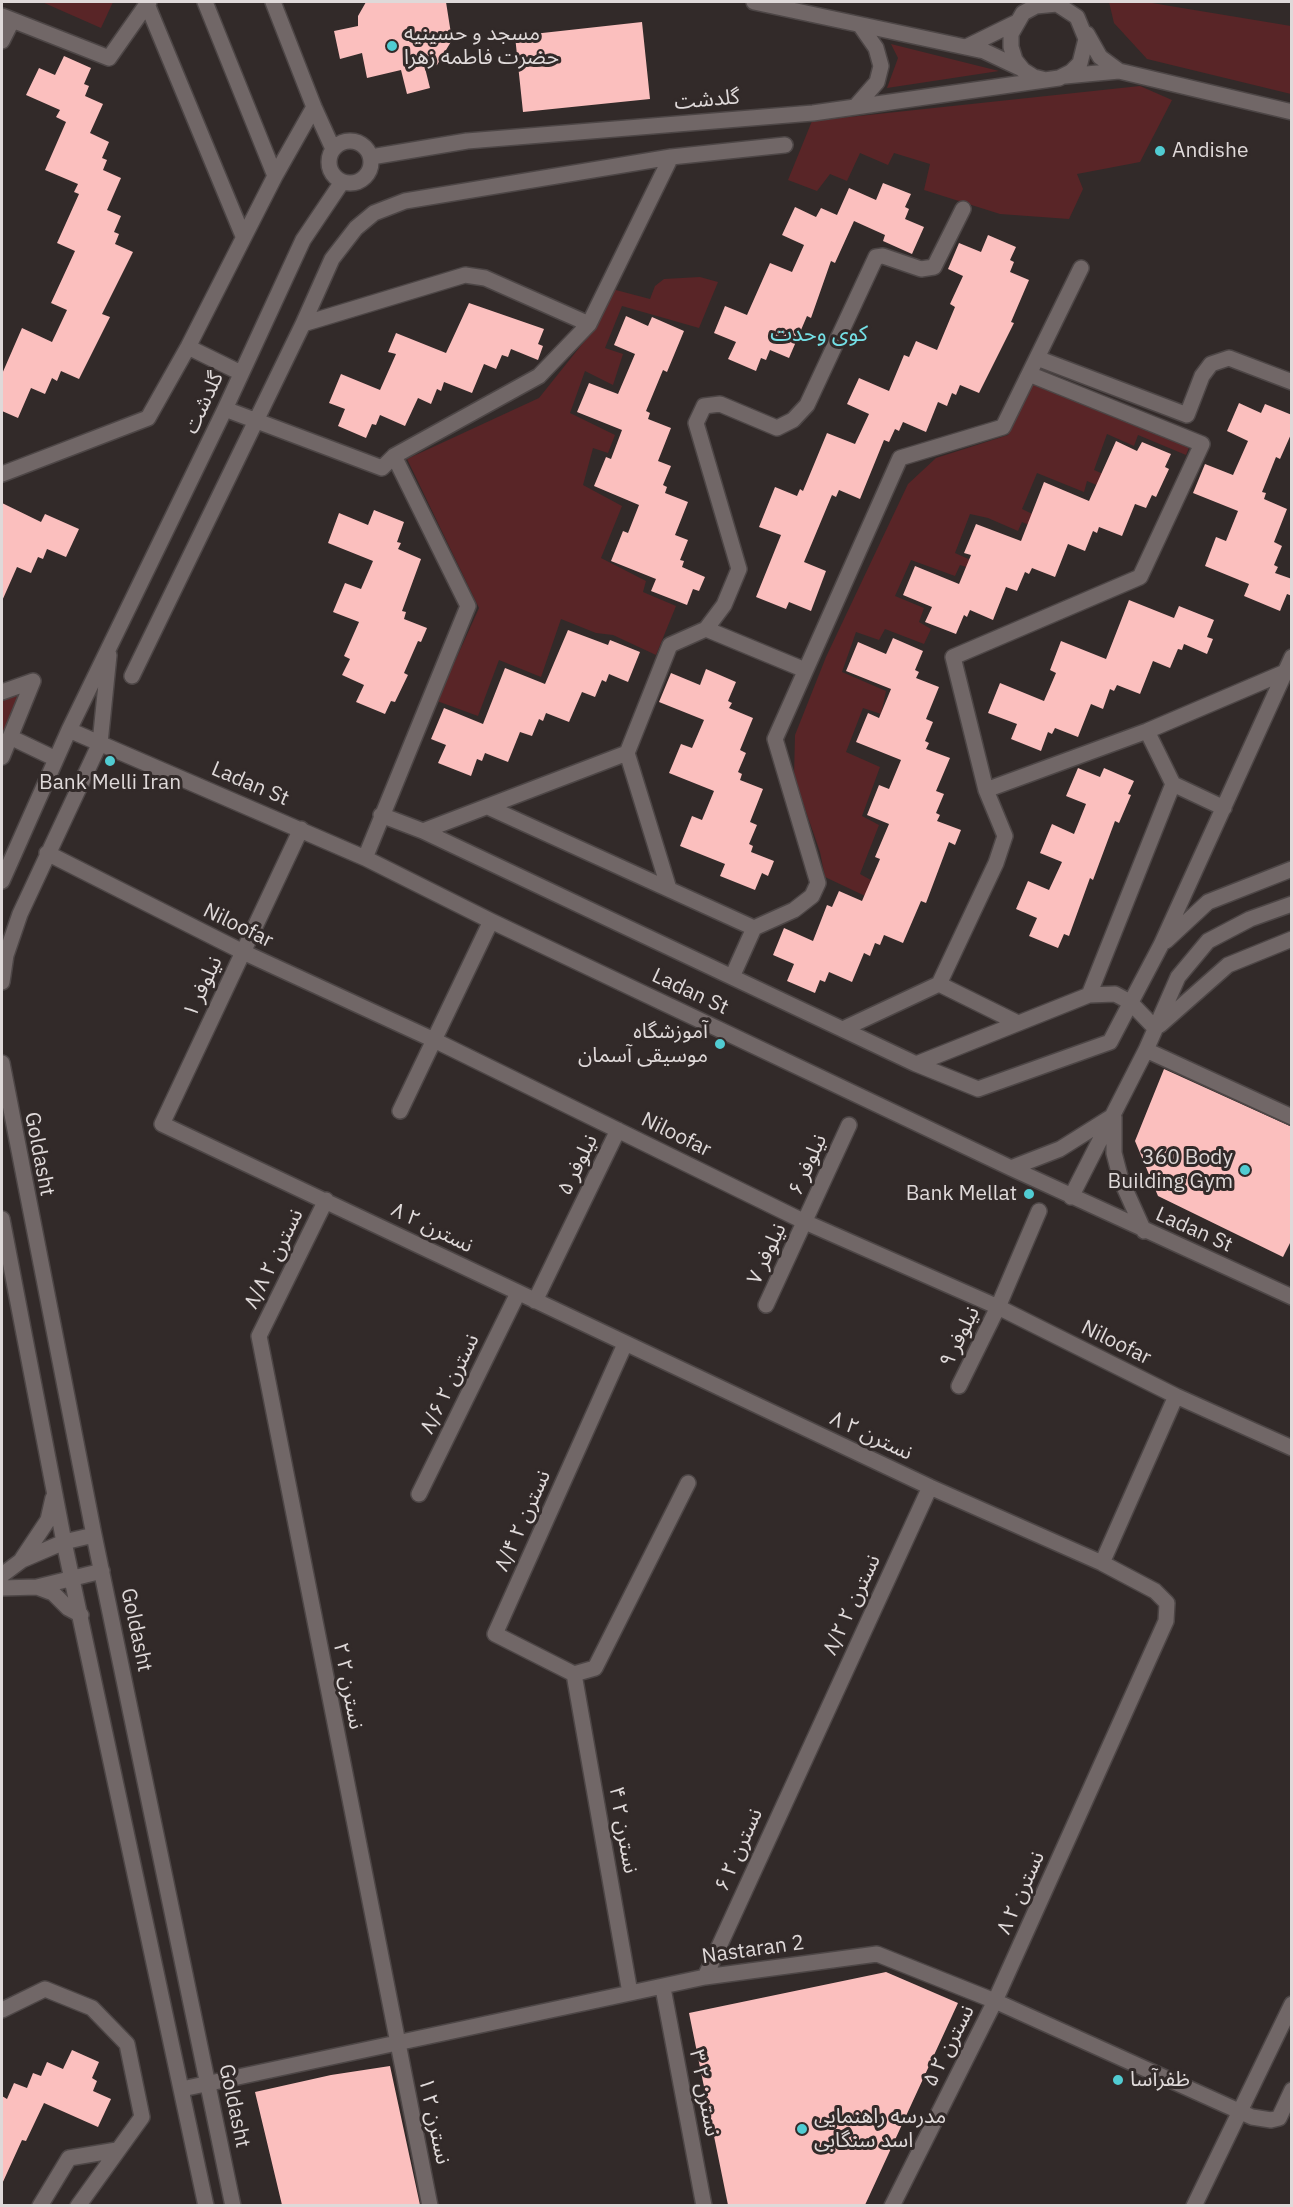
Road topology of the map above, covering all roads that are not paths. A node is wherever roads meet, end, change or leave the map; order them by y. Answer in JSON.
{"nodes":[{"id":1,"x":205,"y":2,"type":"edge"},
{"id":2,"x":273,"y":2,"type":"edge"},
{"id":3,"x":754,"y":2,"type":"edge"},
{"id":4,"x":1068,"y":2,"type":"edge"},
{"id":5,"x":148,"y":3,"type":"edge"},
{"id":6,"x":1037,"y":4,"type":"edge"},
{"id":7,"x":7,"y":19,"type":"edge"},
{"id":8,"x":1080,"y":22,"type":"junction"},
{"id":9,"x":1015,"y":23,"type":"junction"},
{"id":10,"x":860,"y":24,"type":"junction"},
{"id":11,"x":2,"y":41,"type":"edge"},
{"id":12,"x":966,"y":47,"type":"junction"},
{"id":13,"x":1023,"y":70,"type":"junction"},
{"id":14,"x":1119,"y":71,"type":"junction"},
{"id":15,"x":1054,"y":78,"type":"junction"},
{"id":16,"x":856,"y":106,"type":"junction"},
{"id":17,"x":314,"y":107,"type":"junction"},
{"id":18,"x":1292,"y":112,"type":"edge"},
{"id":19,"x":785,"y":145,"type":"dead end"},
{"id":20,"x":333,"y":149,"type":"junction"},
{"id":21,"x":371,"y":157,"type":"junction"},
{"id":22,"x":670,"y":157,"type":"junction"},
{"id":23,"x":275,"y":176,"type":"junction"},
{"id":24,"x":342,"y":182,"type":"junction"},
{"id":25,"x":963,"y":209,"type":"dead end"},
{"id":26,"x":243,"y":236,"type":"junction"},
{"id":27,"x":1081,"y":268,"type":"dead end"},
{"id":28,"x":303,"y":324,"type":"junction"},
{"id":29,"x":589,"y":324,"type":"junction"},
{"id":30,"x":188,"y":348,"type":"junction"},
{"id":31,"x":1037,"y":358,"type":"junction"},
{"id":32,"x":241,"y":373,"type":"junction"},
{"id":33,"x":1029,"y":374,"type":"junction"},
{"id":34,"x":1292,"y":382,"type":"edge"},
{"id":35,"x":225,"y":409,"type":"junction"},
{"id":36,"x":257,"y":421,"type":"junction"},
{"id":37,"x":394,"y":456,"type":"junction"},
{"id":38,"x":2,"y":474,"type":"edge"},
{"id":39,"x":706,"y":629,"type":"junction"},
{"id":40,"x":110,"y":645,"type":"junction"},
{"id":41,"x":1292,"y":657,"type":"edge"},
{"id":42,"x":805,"y":670,"type":"junction"},
{"id":43,"x":1284,"y":673,"type":"junction"},
{"id":44,"x":132,"y":676,"type":"dead end"},
{"id":45,"x":2,"y":692,"type":"edge"},
{"id":46,"x":69,"y":730,"type":"junction"},
{"id":47,"x":1147,"y":731,"type":"junction"},
{"id":48,"x":10,"y":737,"type":"junction"},
{"id":49,"x":100,"y":743,"type":"junction"},
{"id":50,"x":627,"y":753,"type":"junction"},
{"id":51,"x":2,"y":757,"type":"edge"},
{"id":52,"x":56,"y":759,"type":"junction"},
{"id":53,"x":1173,"y":784,"type":"junction"},
{"id":54,"x":986,"y":790,"type":"junction"},
{"id":55,"x":488,"y":807,"type":"junction"},
{"id":56,"x":1224,"y":808,"type":"junction"},
{"id":57,"x":381,"y":814,"type":"junction"},
{"id":58,"x":302,"y":829,"type":"junction"},
{"id":59,"x":423,"y":831,"type":"junction"},
{"id":60,"x":46,"y":853,"type":"junction"},
{"id":61,"x":365,"y":858,"type":"junction"},
{"id":62,"x":1292,"y":869,"type":"edge"},
{"id":63,"x":2,"y":881,"type":"edge"},
{"id":64,"x":669,"y":889,"type":"junction"},
{"id":65,"x":1292,"y":904,"type":"edge"},
{"id":66,"x":491,"y":921,"type":"junction"},
{"id":67,"x":754,"y":928,"type":"junction"},
{"id":68,"x":1292,"y":939,"type":"edge"},
{"id":69,"x":1161,"y":945,"type":"junction"},
{"id":70,"x":243,"y":952,"type":"junction"},
{"id":71,"x":732,"y":977,"type":"junction"},
{"id":72,"x":2,"y":982,"type":"edge"},
{"id":73,"x":939,"y":984,"type":"junction"},
{"id":74,"x":1089,"y":994,"type":"junction"},
{"id":75,"x":1130,"y":1002,"type":"junction"},
{"id":76,"x":1018,"y":1023,"type":"junction"},
{"id":77,"x":1155,"y":1028,"type":"junction"},
{"id":78,"x":843,"y":1029,"type":"junction"},
{"id":79,"x":434,"y":1040,"type":"junction"},
{"id":80,"x":1148,"y":1047,"type":"junction"},
{"id":81,"x":2,"y":1063,"type":"edge"},
{"id":82,"x":916,"y":1064,"type":"junction"},
{"id":83,"x":5,"y":1106,"type":"edge"},
{"id":84,"x":400,"y":1111,"type":"dead end"},
{"id":85,"x":1292,"y":1111,"type":"edge"},
{"id":86,"x":1114,"y":1115,"type":"junction"},
{"id":87,"x":1292,"y":1117,"type":"edge"},
{"id":88,"x":162,"y":1124,"type":"joint"},
{"id":89,"x":849,"y":1125,"type":"dead end"},
{"id":90,"x":618,"y":1130,"type":"junction"},
{"id":91,"x":1011,"y":1168,"type":"junction"},
{"id":92,"x":1071,"y":1197,"type":"junction"},
{"id":93,"x":326,"y":1200,"type":"junction"},
{"id":94,"x":1039,"y":1211,"type":"dead end"},
{"id":95,"x":2,"y":1219,"type":"edge"},
{"id":96,"x":805,"y":1222,"type":"junction"},
{"id":97,"x":1144,"y":1231,"type":"junction"},
{"id":98,"x":518,"y":1293,"type":"junction"},
{"id":99,"x":1292,"y":1297,"type":"edge"},
{"id":100,"x":535,"y":1301,"type":"junction"},
{"id":101,"x":766,"y":1305,"type":"dead end"},
{"id":102,"x":998,"y":1308,"type":"junction"},
{"id":103,"x":259,"y":1336,"type":"joint"},
{"id":104,"x":625,"y":1344,"type":"junction"},
{"id":105,"x":959,"y":1386,"type":"dead end"},
{"id":106,"x":1176,"y":1396,"type":"junction"},
{"id":107,"x":1292,"y":1448,"type":"edge"},
{"id":108,"x":688,"y":1483,"type":"dead end"},
{"id":109,"x":930,"y":1487,"type":"junction"},
{"id":110,"x":54,"y":1492,"type":"junction"},
{"id":111,"x":419,"y":1494,"type":"dead end"},
{"id":112,"x":94,"y":1535,"type":"junction"},
{"id":113,"x":64,"y":1542,"type":"junction"},
{"id":114,"x":22,"y":1560,"type":"junction"},
{"id":115,"x":1102,"y":1563,"type":"junction"},
{"id":116,"x":102,"y":1571,"type":"junction"},
{"id":117,"x":2,"y":1575,"type":"edge"},
{"id":118,"x":73,"y":1578,"type":"junction"},
{"id":119,"x":37,"y":1587,"type":"junction"},
{"id":120,"x":2,"y":1588,"type":"edge"},
{"id":121,"x":81,"y":1615,"type":"junction"},
{"id":122,"x":574,"y":1674,"type":"junction"},
{"id":123,"x":812,"y":1740,"type":"joint"},
{"id":124,"x":705,"y":1977,"type":"junction"},
{"id":125,"x":663,"y":1988,"type":"junction"},
{"id":126,"x":630,"y":1993,"type":"junction"},
{"id":127,"x":995,"y":2001,"type":"junction"},
{"id":128,"x":1292,"y":2004,"type":"edge"},
{"id":129,"x":2,"y":2010,"type":"edge"},
{"id":130,"x":396,"y":2044,"type":"junction"},
{"id":131,"x":208,"y":2084,"type":"junction"},
{"id":132,"x":182,"y":2089,"type":"junction"},
{"id":133,"x":1292,"y":2090,"type":"edge"},
{"id":134,"x":1240,"y":2111,"type":"junction"},
{"id":135,"x":117,"y":2150,"type":"junction"},
{"id":136,"x":40,"y":2205,"type":"edge"},
{"id":137,"x":78,"y":2205,"type":"edge"},
{"id":138,"x":206,"y":2205,"type":"edge"},
{"id":139,"x":233,"y":2205,"type":"edge"},
{"id":140,"x":430,"y":2205,"type":"edge"},
{"id":141,"x":704,"y":2205,"type":"edge"},
{"id":142,"x":892,"y":2205,"type":"edge"},
{"id":143,"x":1194,"y":2205,"type":"edge"}],
"edges":[{"from":1,"to":23,"type":"street"},
{"from":2,"to":17,"type":"street"},
{"from":3,"to":10,"type":"street"},
{"from":4,"to":8,"type":"street"},
{"from":5,"to":7,"type":"street"},
{"from":5,"to":26,"type":"street"},
{"from":6,"to":8,"type":"street"},
{"from":6,"to":9,"type":"street"},
{"from":7,"to":11,"type":"street"},
{"from":8,"to":14,"type":"street"},
{"from":8,"to":15,"type":"street"},
{"from":9,"to":12,"type":"street"},
{"from":9,"to":13,"type":"street"},
{"from":10,"to":12,"type":"street"},
{"from":10,"to":16,"type":"street"},
{"from":12,"to":13,"type":"street"},
{"from":13,"to":15,"type":"street"},
{"from":14,"to":15,"type":"street","name":"گلدشت"},
{"from":14,"to":18,"type":"street"},
{"from":15,"to":16,"type":"street","name":"گلدشت"},
{"from":16,"to":21,"type":"street","name":"گلدشت"},
{"from":17,"to":20,"type":"street"},
{"from":17,"to":23,"type":"street"},
{"from":19,"to":22,"type":"street"},
{"from":20,"to":21,"type":"street"},
{"from":20,"to":24,"type":"street"},
{"from":21,"to":24,"type":"street"},
{"from":22,"to":28,"type":"street"},
{"from":22,"to":29,"type":"street"},
{"from":23,"to":26,"type":"street"},
{"from":24,"to":32,"type":"street","name":"گلدشت"},
{"from":25,"to":39,"type":"street"},
{"from":26,"to":30,"type":"street"},
{"from":27,"to":31,"type":"street"},
{"from":28,"to":29,"type":"street"},
{"from":28,"to":36,"type":"street"},
{"from":29,"to":37,"type":"street"},
{"from":30,"to":32,"type":"street"},
{"from":30,"to":38,"type":"street"},
{"from":31,"to":33,"type":"street"},
{"from":31,"to":34,"type":"street"},
{"from":32,"to":35,"type":"street","name":"گلدشت"},
{"from":33,"to":42,"type":"street"},
{"from":33,"to":54,"type":"street"},
{"from":35,"to":36,"type":"street"},
{"from":35,"to":40,"type":"street","name":"گلدشت"},
{"from":36,"to":37,"type":"street"},
{"from":36,"to":44,"type":"street"},
{"from":37,"to":57,"type":"street"},
{"from":39,"to":42,"type":"street"},
{"from":39,"to":50,"type":"street"},
{"from":40,"to":46,"type":"street","name":"گلدشت"},
{"from":40,"to":49,"type":"street"},
{"from":41,"to":43,"type":"street"},
{"from":42,"to":67,"type":"street"},
{"from":43,"to":47,"type":"street"},
{"from":43,"to":56,"type":"street"},
{"from":45,"to":48,"type":"street"},
{"from":46,"to":49,"type":"street","name":"Ladan St"},
{"from":46,"to":52,"type":"street"},
{"from":47,"to":53,"type":"street"},
{"from":47,"to":54,"type":"street"},
{"from":48,"to":51,"type":"street"},
{"from":48,"to":52,"type":"street"},
{"from":49,"to":58,"type":"street","name":"Ladan St"},
{"from":49,"to":60,"type":"street"},
{"from":50,"to":55,"type":"street"},
{"from":50,"to":64,"type":"street"},
{"from":52,"to":63,"type":"street"},
{"from":53,"to":56,"type":"street"},
{"from":53,"to":74,"type":"street"},
{"from":54,"to":73,"type":"street"},
{"from":55,"to":59,"type":"street"},
{"from":55,"to":64,"type":"street"},
{"from":56,"to":69,"type":"street"},
{"from":57,"to":59,"type":"street"},
{"from":57,"to":61,"type":"street"},
{"from":58,"to":61,"type":"street","name":"Ladan St"},
{"from":58,"to":70,"type":"street","name":"۱ نیلوفر"},
{"from":59,"to":71,"type":"street"},
{"from":60,"to":70,"type":"street","name":"Niloofar"},
{"from":60,"to":72,"type":"street"},
{"from":61,"to":66,"type":"street","name":"Ladan St"},
{"from":62,"to":69,"type":"street"},
{"from":64,"to":67,"type":"street"},
{"from":65,"to":77,"type":"street"},
{"from":66,"to":79,"type":"street"},
{"from":66,"to":91,"type":"street","name":"Ladan St"},
{"from":67,"to":71,"type":"street"},
{"from":68,"to":77,"type":"street"},
{"from":69,"to":75,"type":"street"},
{"from":70,"to":79,"type":"street","name":"Niloofar"},
{"from":70,"to":88,"type":"street","name":"۱ نیلوفر"},
{"from":71,"to":78,"type":"street"},
{"from":73,"to":76,"type":"street"},
{"from":73,"to":78,"type":"street"},
{"from":74,"to":75,"type":"street"},
{"from":74,"to":76,"type":"street"},
{"from":75,"to":77,"type":"street"},
{"from":75,"to":82,"type":"street"},
{"from":76,"to":82,"type":"street"},
{"from":77,"to":80,"type":"street"},
{"from":78,"to":82,"type":"street"},
{"from":79,"to":84,"type":"street"},
{"from":79,"to":90,"type":"street","name":"Niloofar"},
{"from":80,"to":85,"type":"street"},
{"from":80,"to":86,"type":"street"},
{"from":80,"to":87,"type":"street"},
{"from":81,"to":83,"type":"street","name":"Goldasht"},
{"from":83,"to":112,"type":"street","name":"Goldasht"},
{"from":86,"to":91,"type":"street"},
{"from":86,"to":92,"type":"street"},
{"from":86,"to":97,"type":"street"},
{"from":88,"to":93,"type":"street","name":"۸ نسترن ۲"},
{"from":89,"to":96,"type":"street","name":"۶ نیلوفر"},
{"from":90,"to":96,"type":"street","name":"Niloofar"},
{"from":90,"to":100,"type":"street","name":"۵ نیلوفر"},
{"from":91,"to":92,"type":"street","name":"Ladan St"},
{"from":92,"to":97,"type":"street","name":"Ladan St"},
{"from":93,"to":98,"type":"street","name":"۸ نسترن ۲"},
{"from":93,"to":103,"type":"street","name":"۸/۸ نسترن ۲"},
{"from":94,"to":102,"type":"street","name":"۹ نیلوفر"},
{"from":95,"to":110,"type":"street"},
{"from":96,"to":101,"type":"street","name":"۷ نیلوفر"},
{"from":96,"to":102,"type":"street","name":"Niloofar"},
{"from":97,"to":99,"type":"street","name":"Ladan St"},
{"from":98,"to":100,"type":"street","name":"۸ نسترن ۲"},
{"from":98,"to":111,"type":"street","name":"۸/۶ نسترن ۲"},
{"from":100,"to":104,"type":"street","name":"۸ نسترن ۲"},
{"from":102,"to":105,"type":"street","name":"۹ نیلوفر"},
{"from":102,"to":106,"type":"street","name":"Niloofar"},
{"from":103,"to":130,"type":"street","name":"۲ نسترن ۲"},
{"from":104,"to":109,"type":"street","name":"۸ نسترن ۲"},
{"from":104,"to":122,"type":"street","name":"۸/۴ نسترن ۲"},
{"from":106,"to":107,"type":"street","name":"Niloofar"},
{"from":106,"to":115,"type":"street"},
{"from":108,"to":122,"type":"street"},
{"from":109,"to":115,"type":"street","name":"۸ نسترن ۲"},
{"from":109,"to":123,"type":"street","name":"۸/۲ نسترن ۲"},
{"from":110,"to":113,"type":"street"},
{"from":110,"to":114,"type":"street"},
{"from":112,"to":113,"type":"street"},
{"from":112,"to":116,"type":"street","name":"Goldasht"},
{"from":113,"to":114,"type":"street"},
{"from":113,"to":118,"type":"street"},
{"from":114,"to":117,"type":"street"},
{"from":115,"to":127,"type":"street","name":"۸ نسترن ۲"},
{"from":116,"to":118,"type":"street"},
{"from":116,"to":131,"type":"street","name":"Goldasht"},
{"from":118,"to":119,"type":"street"},
{"from":118,"to":121,"type":"street"},
{"from":119,"to":120,"type":"street"},
{"from":119,"to":121,"type":"street"},
{"from":121,"to":132,"type":"street"},
{"from":122,"to":126,"type":"street","name":"۴ نسترن ۲"},
{"from":123,"to":124,"type":"street","name":"۶ نسترن ۲"},
{"from":124,"to":125,"type":"street","name":"Nastaran 2"},
{"from":124,"to":127,"type":"street","name":"Nastaran 2"},
{"from":125,"to":126,"type":"street","name":"Nastaran 2"},
{"from":125,"to":141,"type":"street","name":"۳ نسترن ۲"},
{"from":126,"to":130,"type":"street","name":"Nastaran 2"},
{"from":127,"to":134,"type":"street","name":"Nastaran 2"},
{"from":127,"to":142,"type":"street","name":"۵ نسترن ۲"},
{"from":128,"to":134,"type":"street"},
{"from":129,"to":135,"type":"street"},
{"from":130,"to":131,"type":"street","name":"Nastaran 2"},
{"from":130,"to":140,"type":"street","name":"۱ نسترن ۲"},
{"from":131,"to":132,"type":"street","name":"Nastaran 2"},
{"from":131,"to":139,"type":"street","name":"Goldasht"},
{"from":132,"to":138,"type":"street"},
{"from":133,"to":134,"type":"street","name":"Nastaran 2"},
{"from":134,"to":143,"type":"street"},
{"from":135,"to":136,"type":"street"},
{"from":135,"to":137,"type":"street"}]}
